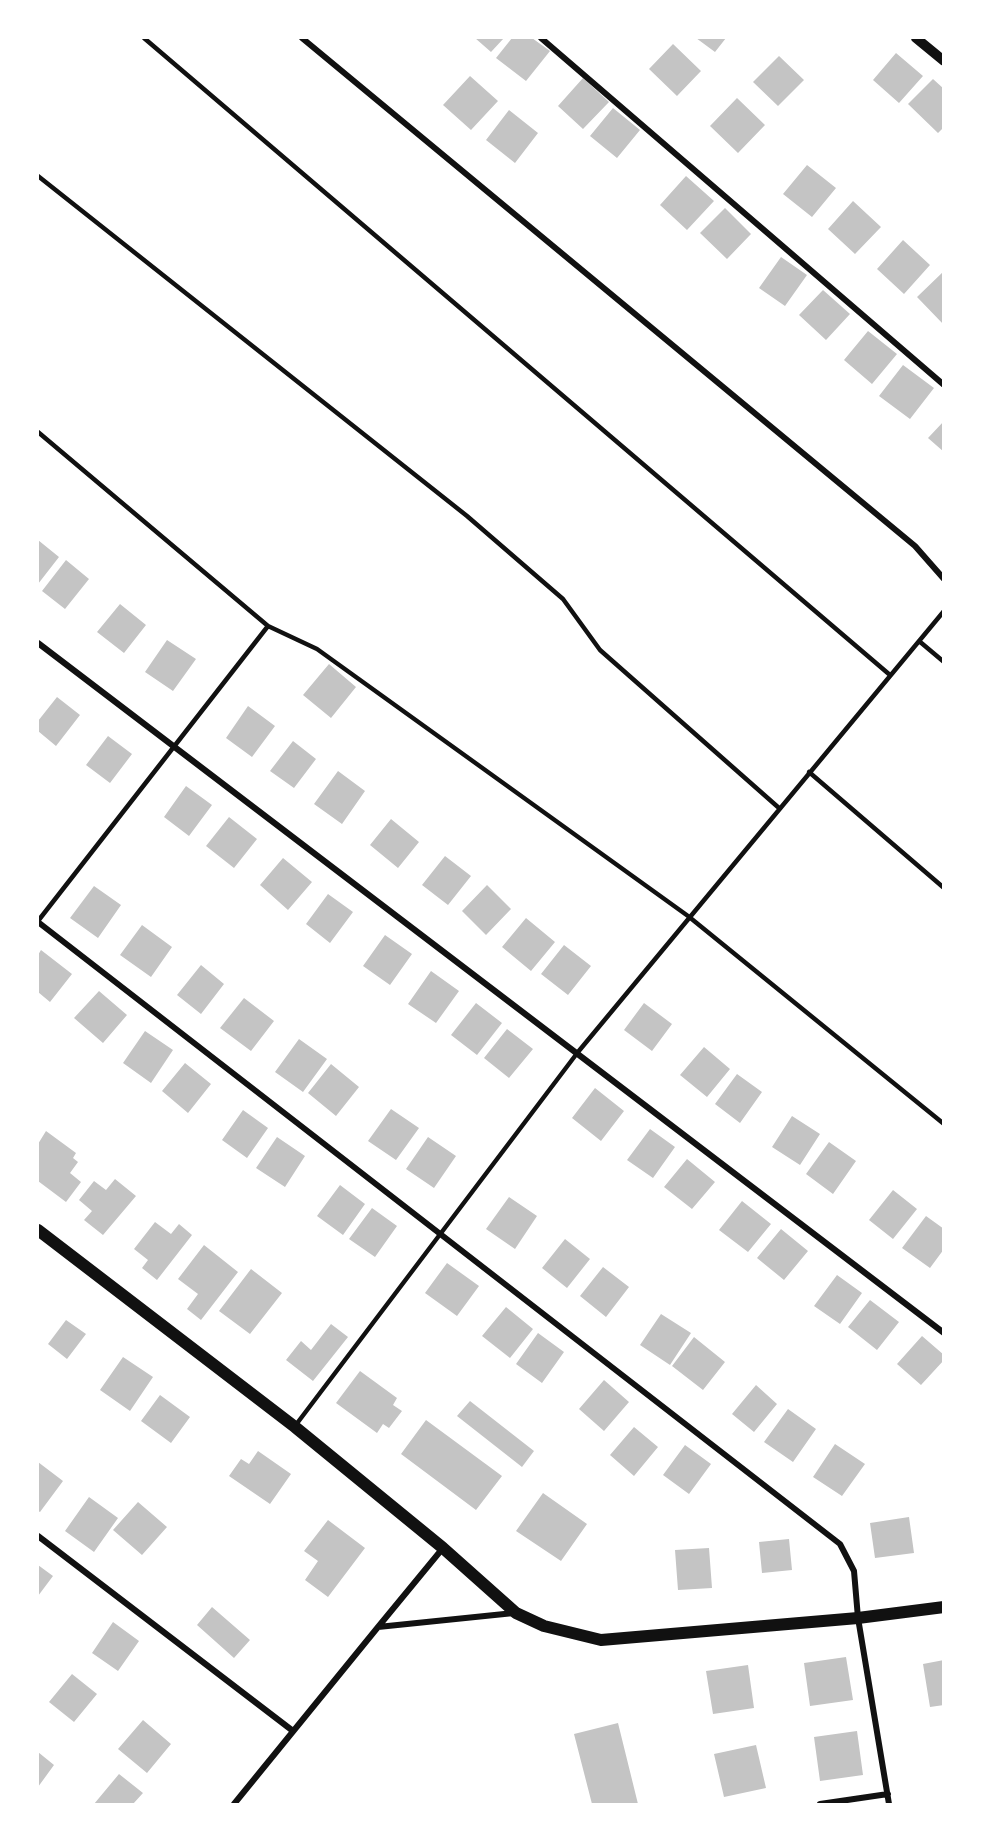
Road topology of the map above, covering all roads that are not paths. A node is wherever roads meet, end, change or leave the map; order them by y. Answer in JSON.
{"nodes":[{"id":1,"x":144,"y":38,"type":"edge"},
{"id":2,"x":302,"y":38,"type":"edge"},
{"id":3,"x":541,"y":38,"type":"edge"},
{"id":4,"x":916,"y":38,"type":"edge"},
{"id":5,"x":944,"y":61,"type":"edge"},
{"id":6,"x":38,"y":176,"type":"edge"},
{"id":7,"x":944,"y":385,"type":"edge"},
{"id":8,"x":38,"y":432,"type":"edge"},
{"id":9,"x":944,"y":579,"type":"edge"},
{"id":10,"x":944,"y":612,"type":"edge"},
{"id":11,"x":268,"y":626,"type":"junction"},
{"id":12,"x":919,"y":641,"type":"junction"},
{"id":13,"x":38,"y":643,"type":"edge"},
{"id":14,"x":944,"y":662,"type":"edge"},
{"id":15,"x":890,"y":675,"type":"junction"},
{"id":16,"x":174,"y":746,"type":"junction"},
{"id":17,"x":809,"y":772,"type":"junction"},
{"id":18,"x":779,"y":808,"type":"junction"},
{"id":19,"x":944,"y":888,"type":"edge"},
{"id":20,"x":688,"y":916,"type":"junction"},
{"id":21,"x":38,"y":921,"type":"edge"},
{"id":22,"x":578,"y":1052,"type":"junction"},
{"id":23,"x":944,"y":1124,"type":"edge"},
{"id":24,"x":38,"y":1230,"type":"edge"},
{"id":25,"x":440,"y":1235,"type":"junction"},
{"id":26,"x":944,"y":1333,"type":"edge"},
{"id":27,"x":295,"y":1427,"type":"junction"},
{"id":28,"x":38,"y":1536,"type":"edge"},
{"id":29,"x":443,"y":1548,"type":"junction"},
{"id":30,"x":944,"y":1607,"type":"edge"},
{"id":31,"x":516,"y":1613,"type":"junction"},
{"id":32,"x":858,"y":1618,"type":"junction"},
{"id":33,"x":378,"y":1627,"type":"junction"},
{"id":34,"x":293,"y":1731,"type":"junction"},
{"id":35,"x":888,"y":1794,"type":"junction"},
{"id":36,"x":234,"y":1804,"type":"edge"},
{"id":37,"x":820,"y":1804,"type":"edge"},
{"id":38,"x":889,"y":1804,"type":"edge"}],
"edges":[{"from":1,"to":15,"type":"lane"},
{"from":2,"to":9,"type":"street"},
{"from":3,"to":7,"type":"street"},
{"from":4,"to":5,"type":"street"},
{"from":6,"to":18,"type":"lane"},
{"from":8,"to":11,"type":"lane"},
{"from":10,"to":12,"type":"lane"},
{"from":11,"to":16,"type":"lane"},
{"from":11,"to":20,"type":"lane"},
{"from":12,"to":14,"type":"lane"},
{"from":12,"to":15,"type":"lane"},
{"from":13,"to":16,"type":"street"},
{"from":15,"to":17,"type":"lane"},
{"from":16,"to":21,"type":"lane"},
{"from":16,"to":22,"type":"street"},
{"from":17,"to":18,"type":"lane"},
{"from":17,"to":19,"type":"lane"},
{"from":18,"to":20,"type":"lane"},
{"from":20,"to":22,"type":"lane"},
{"from":20,"to":23,"type":"lane"},
{"from":21,"to":25,"type":"street"},
{"from":22,"to":25,"type":"lane"},
{"from":22,"to":26,"type":"street"},
{"from":24,"to":27,"type":"main road"},
{"from":25,"to":27,"type":"lane"},
{"from":25,"to":32,"type":"street"},
{"from":27,"to":29,"type":"main road"},
{"from":28,"to":34,"type":"street"},
{"from":29,"to":31,"type":"main road"},
{"from":29,"to":33,"type":"street"},
{"from":30,"to":32,"type":"main road"},
{"from":31,"to":32,"type":"main road"},
{"from":31,"to":33,"type":"street"},
{"from":32,"to":35,"type":"street"},
{"from":33,"to":34,"type":"street"},
{"from":34,"to":36,"type":"street"},
{"from":35,"to":37,"type":"street"},
{"from":35,"to":38,"type":"street"}]}
